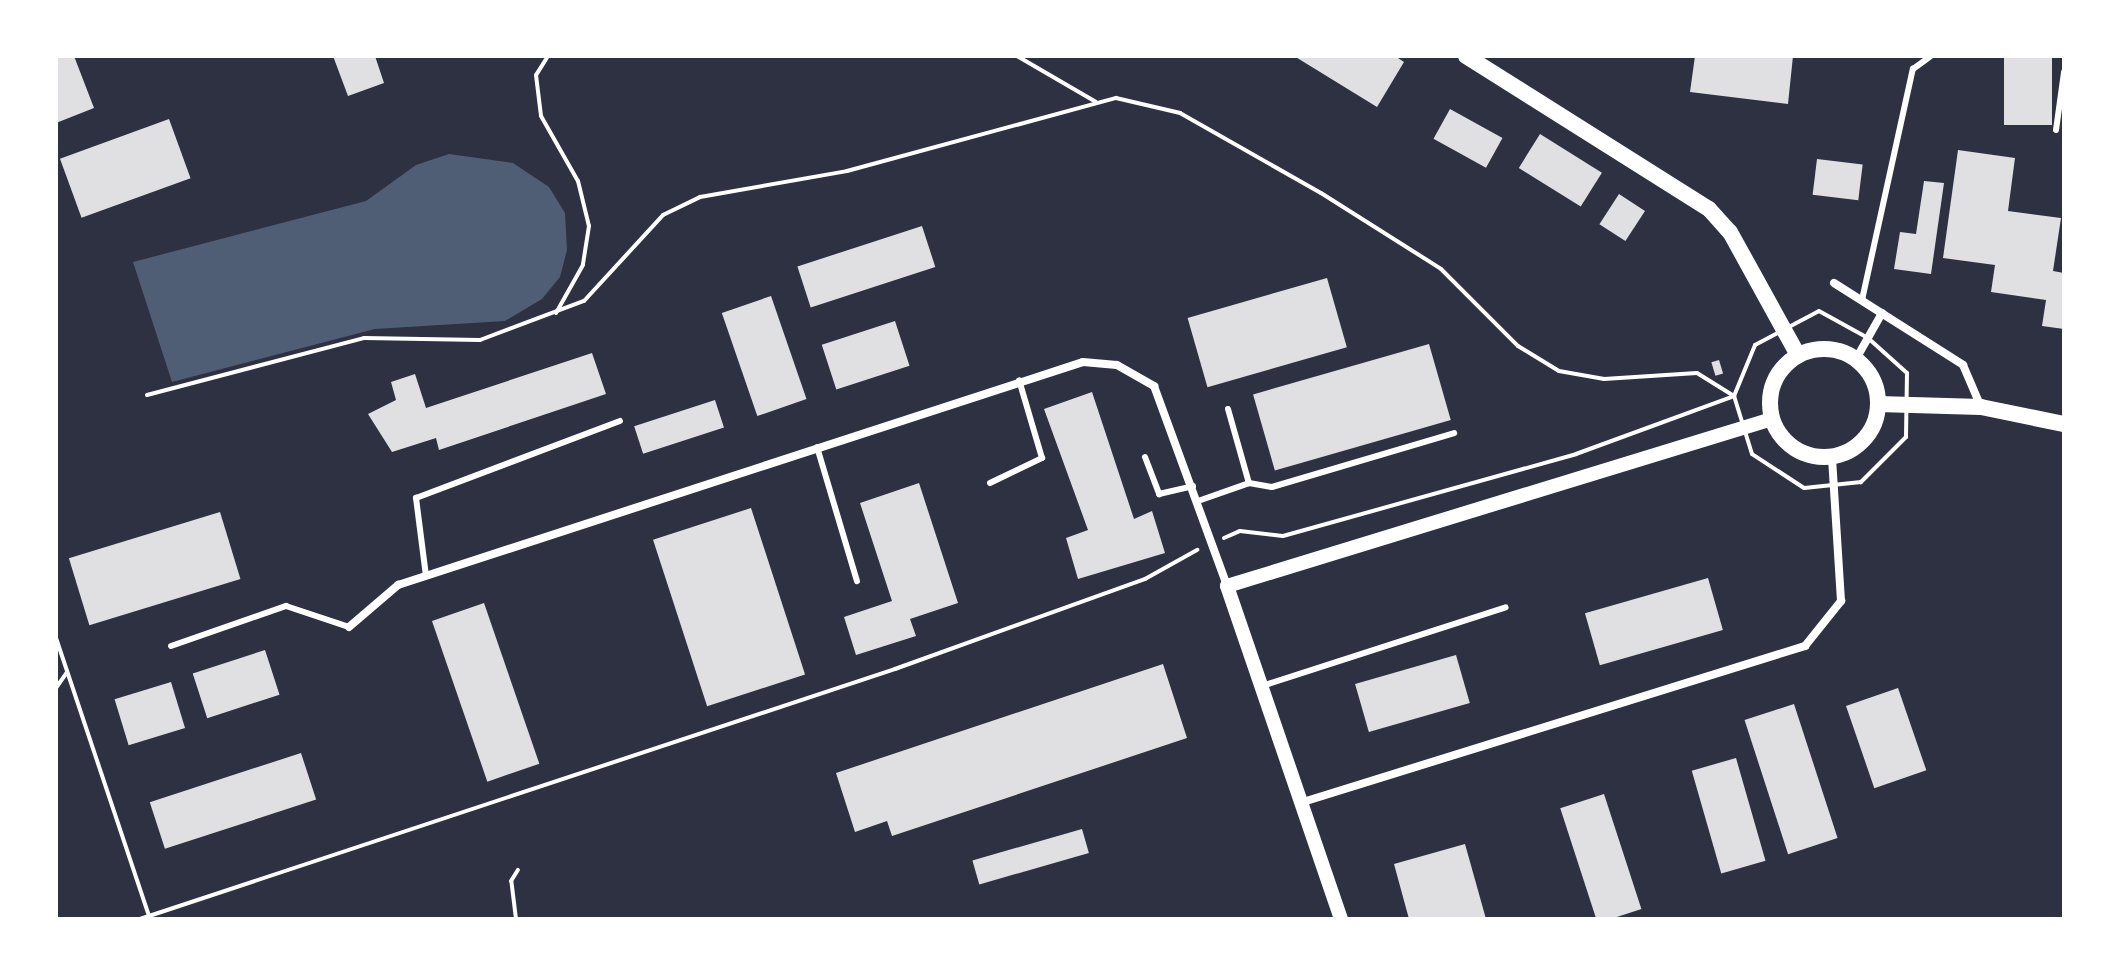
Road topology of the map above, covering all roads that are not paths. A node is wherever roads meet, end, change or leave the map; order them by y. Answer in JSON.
{"nodes":[{"id":1,"x":1466,"y":56,"type":"edge"},
{"id":2,"x":1931,"y":56,"type":"edge"},
{"id":3,"x":2064,"y":72,"type":"edge"},
{"id":4,"x":2056,"y":130,"type":"dead end"},
{"id":5,"x":1834,"y":283,"type":"dead end"},
{"id":6,"x":1862,"y":300,"type":"junction"},
{"id":7,"x":1882,"y":313,"type":"junction"},
{"id":8,"x":1798,"y":355,"type":"junction"},
{"id":9,"x":1856,"y":359,"type":"junction"},
{"id":10,"x":1019,"y":380,"type":"junction"},
{"id":11,"x":1878,"y":404,"type":"junction"},
{"id":12,"x":1981,"y":407,"type":"junction"},
{"id":13,"x":1228,"y":409,"type":"dead end"},
{"id":14,"x":1772,"y":419,"type":"junction"},
{"id":15,"x":620,"y":421,"type":"dead end"},
{"id":16,"x":2064,"y":424,"type":"edge"},
{"id":17,"x":1454,"y":433,"type":"dead end"},
{"id":18,"x":817,"y":447,"type":"junction"},
{"id":19,"x":1832,"y":456,"type":"junction"},
{"id":20,"x":1145,"y":457,"type":"dead end"},
{"id":21,"x":990,"y":483,"type":"dead end"},
{"id":22,"x":1249,"y":483,"type":"junction"},
{"id":23,"x":1193,"y":486,"type":"junction"},
{"id":24,"x":1198,"y":501,"type":"junction"},
{"id":25,"x":426,"y":576,"type":"junction"},
{"id":26,"x":857,"y":581,"type":"dead end"},
{"id":27,"x":1227,"y":586,"type":"junction"},
{"id":28,"x":1506,"y":607,"type":"dead end"},
{"id":29,"x":349,"y":627,"type":"joint"},
{"id":30,"x":171,"y":646,"type":"dead end"},
{"id":31,"x":1262,"y":686,"type":"junction"},
{"id":32,"x":1303,"y":802,"type":"junction"},
{"id":33,"x":1341,"y":919,"type":"edge"}],
"edges":[{"from":1,"to":8,"type":"main road"},
{"from":2,"to":6,"type":"lane"},
{"from":3,"to":4,"type":"lane"},
{"from":5,"to":6,"type":"street"},
{"from":6,"to":7,"type":"street"},
{"from":7,"to":9,"type":"street"},
{"from":7,"to":12,"type":"street"},
{"from":8,"to":9,"type":"main road"},
{"from":8,"to":14,"type":"main road"},
{"from":9,"to":11,"type":"main road"},
{"from":10,"to":18,"type":"street"},
{"from":10,"to":21,"type":"lane"},
{"from":10,"to":23,"type":"street"},
{"from":11,"to":12,"type":"main road"},
{"from":11,"to":19,"type":"main road"},
{"from":12,"to":16,"type":"main road"},
{"from":13,"to":22,"type":"lane"},
{"from":14,"to":19,"type":"main road"},
{"from":14,"to":27,"type":"street"},
{"from":15,"to":25,"type":"lane"},
{"from":17,"to":22,"type":"lane"},
{"from":18,"to":25,"type":"street"},
{"from":18,"to":26,"type":"lane"},
{"from":19,"to":32,"type":"street"},
{"from":20,"to":23,"type":"lane"},
{"from":22,"to":24,"type":"lane"},
{"from":23,"to":24,"type":"street"},
{"from":24,"to":27,"type":"street"},
{"from":25,"to":29,"type":"street"},
{"from":27,"to":31,"type":"street"},
{"from":28,"to":31,"type":"lane"},
{"from":29,"to":30,"type":"lane"},
{"from":31,"to":32,"type":"street"},
{"from":32,"to":33,"type":"street"}]}
